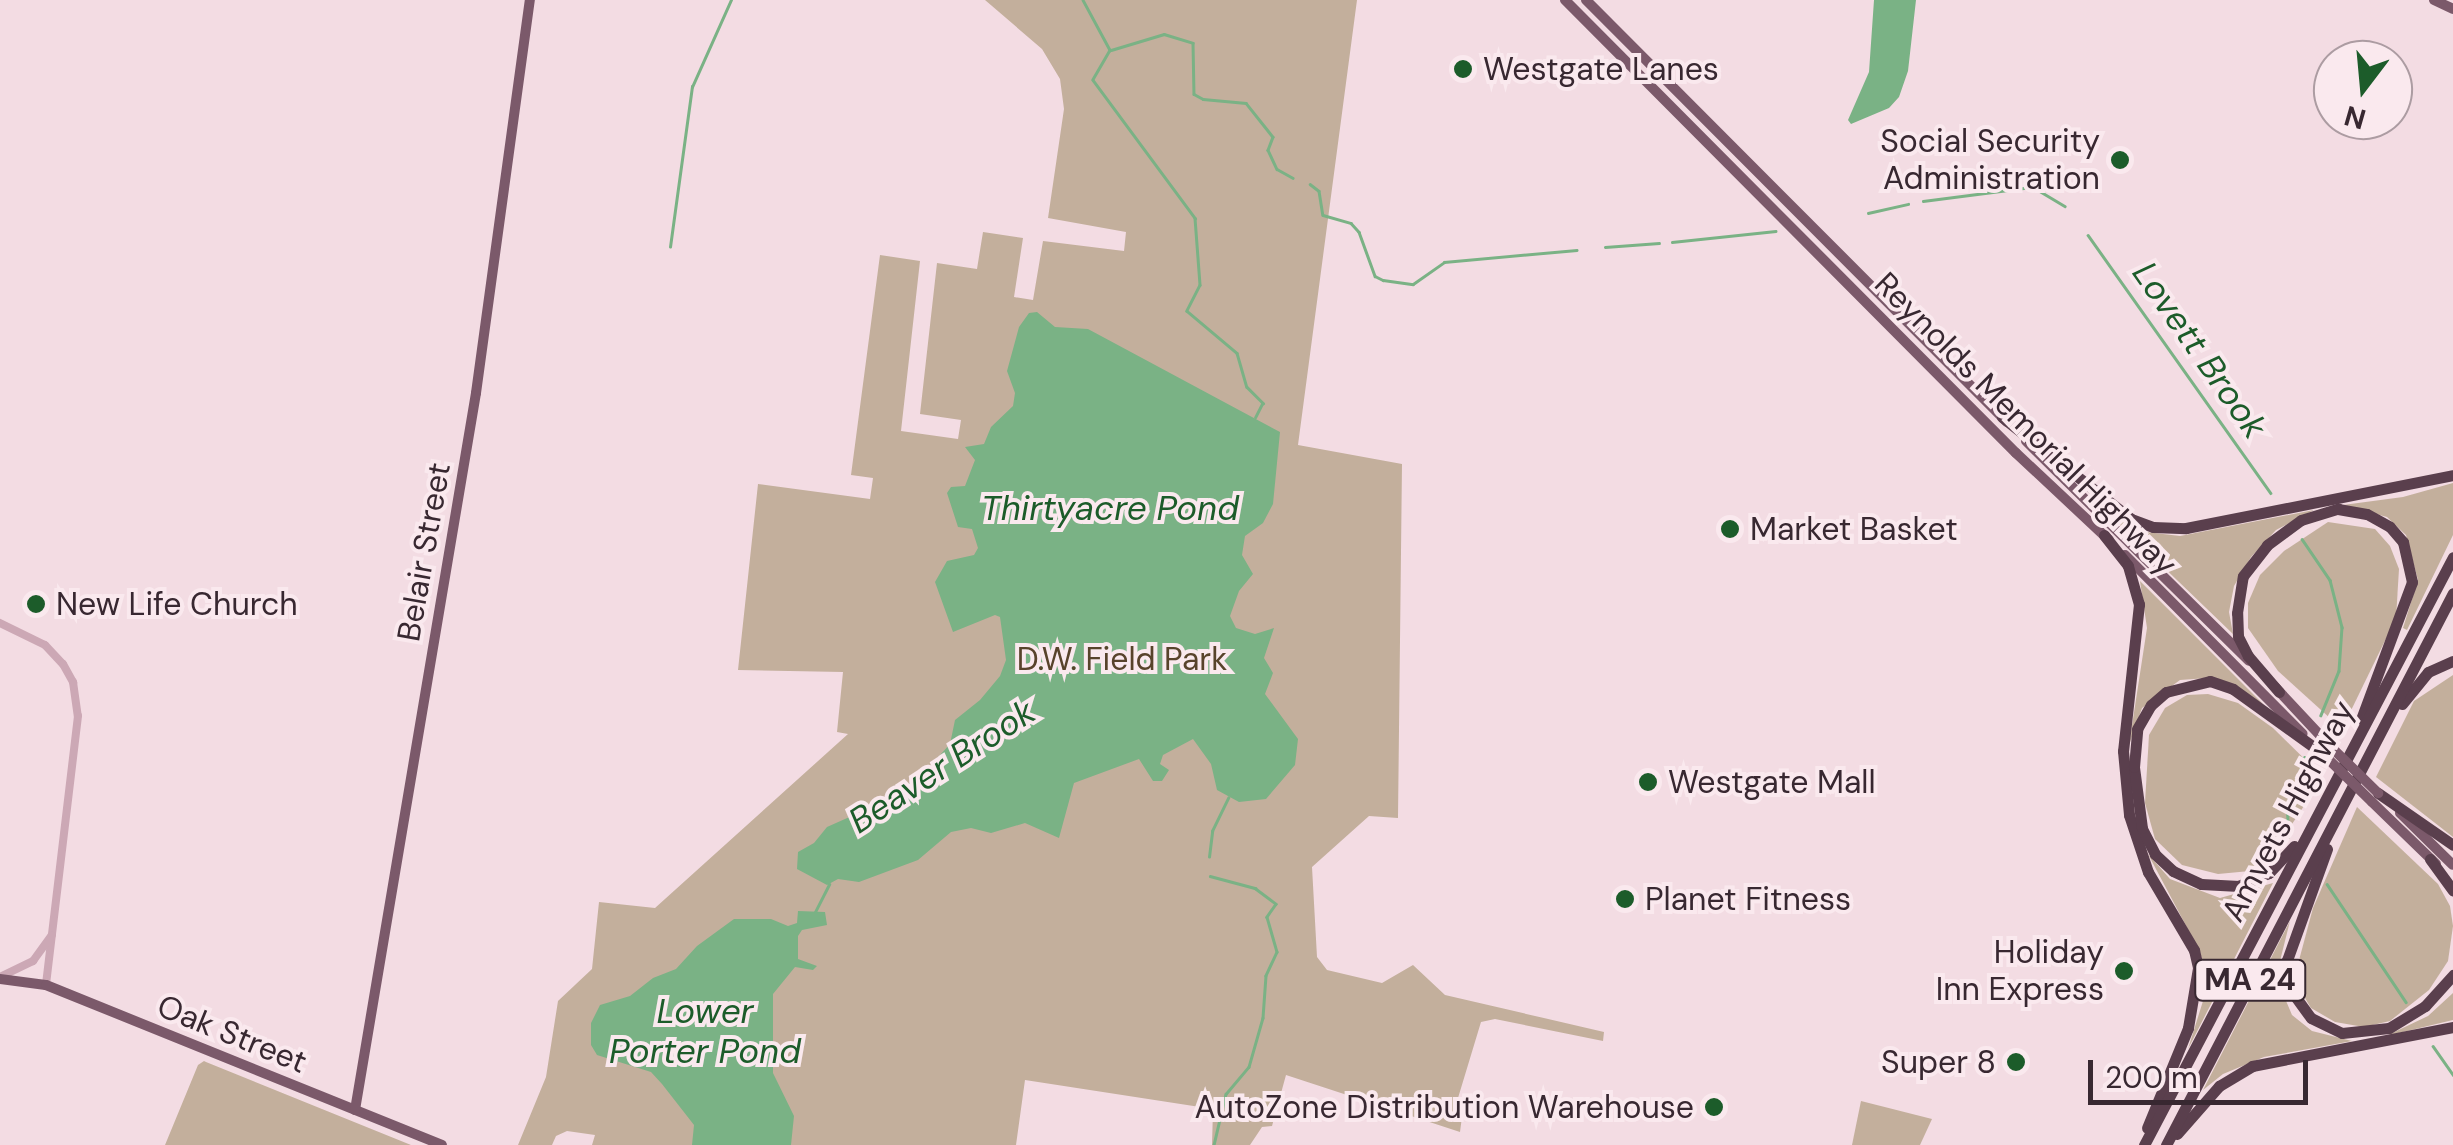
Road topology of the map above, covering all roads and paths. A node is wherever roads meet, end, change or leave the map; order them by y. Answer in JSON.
{"nodes":[{"id":1,"x":530,"y":0,"type":"edge"},
{"id":2,"x":1565,"y":0,"type":"edge"},
{"id":3,"x":1586,"y":0,"type":"edge"},
{"id":4,"x":2434,"y":0,"type":"edge"},
{"id":5,"x":2453,"y":9,"type":"edge"},
{"id":6,"x":2002,"y":417,"type":"junction"},
{"id":7,"x":2453,"y":474,"type":"edge"},
{"id":8,"x":2104,"y":534,"type":"junction"},
{"id":9,"x":2453,"y":557,"type":"edge"},
{"id":10,"x":2453,"y":593,"type":"edge"},
{"id":11,"x":0,"y":623,"type":"edge"},
{"id":12,"x":2453,"y":661,"type":"edge"},
{"id":13,"x":2279,"y":692,"type":"junction"},
{"id":14,"x":2325,"y":749,"type":"junction"},
{"id":15,"x":2372,"y":749,"type":"junction"},
{"id":16,"x":2350,"y":752,"type":"junction"},
{"id":17,"x":2375,"y":797,"type":"junction"},
{"id":18,"x":2338,"y":818,"type":"junction"},
{"id":19,"x":2306,"y":831,"type":"junction"},
{"id":20,"x":2453,"y":845,"type":"edge"},
{"id":21,"x":2430,"y":859,"type":"junction"},
{"id":22,"x":2453,"y":865,"type":"edge"},
{"id":23,"x":2453,"y":882,"type":"edge"},
{"id":24,"x":2453,"y":891,"type":"edge"},
{"id":25,"x":55,"y":926,"type":"junction"},
{"id":26,"x":2453,"y":975,"type":"edge"},
{"id":27,"x":0,"y":978,"type":"edge"},
{"id":28,"x":46,"y":986,"type":"junction"},
{"id":29,"x":2453,"y":1027,"type":"edge"},
{"id":30,"x":355,"y":1110,"type":"junction"},
{"id":31,"x":442,"y":1145,"type":"edge"},
{"id":32,"x":2143,"y":1145,"type":"edge"},
{"id":33,"x":2167,"y":1145,"type":"edge"}],
"edges":[{"from":1,"to":30,"type":"main road","name":"Belair Street"},
{"from":2,"to":8,"type":"main road","name":"Reynolds Memorial Highway"},
{"from":3,"to":6,"type":"main road","name":"Reynolds Memorial Highway"},
{"from":4,"to":5,"type":"main road"},
{"from":6,"to":7,"type":"highway"},
{"from":6,"to":13,"type":"main road","name":"Reynolds Memorial Highway"},
{"from":8,"to":14,"type":"main road","name":"Reynolds Memorial Highway"},
{"from":8,"to":32,"type":"highway"},
{"from":9,"to":16,"type":"highway","name":"Amvets Highway","number":"MA 24"},
{"from":10,"to":15,"type":"highway","name":"Amvets Highway","number":"MA 24"},
{"from":11,"to":25,"type":"street"},
{"from":12,"to":15,"type":"highway"},
{"from":13,"to":14,"type":"main road","name":"Reynolds Memorial Highway"},
{"from":13,"to":16,"type":"highway"},
{"from":14,"to":17,"type":"main road","name":"Reynolds Memorial Highway","bridge":true},
{"from":14,"to":19,"type":"highway"},
{"from":15,"to":18,"type":"highway","name":"Amvets Highway","number":"MA 24"},
{"from":16,"to":19,"type":"highway","name":"Amvets Highway","number":"MA 24"},
{"from":17,"to":20,"type":"highway"},
{"from":17,"to":21,"type":"main road","name":"Reynolds Memorial Highway"},
{"from":17,"to":22,"type":"main road","name":"Reynolds Memorial Highway"},
{"from":18,"to":26,"type":"highway"},
{"from":18,"to":33,"type":"highway","name":"Amvets Highway","number":"MA 24"},
{"from":19,"to":32,"type":"highway","name":"Amvets Highway","number":"MA 24"},
{"from":21,"to":23,"type":"main road","name":"Reynolds Memorial Highway"},
{"from":21,"to":24,"type":"highway"},
{"from":25,"to":27,"type":"street"},
{"from":25,"to":28,"type":"street"},
{"from":27,"to":28,"type":"main road","name":"Oak Street"},
{"from":28,"to":30,"type":"main road","name":"Oak Street"},
{"from":29,"to":33,"type":"highway"},
{"from":30,"to":31,"type":"main road","name":"Oak Street"}]}
